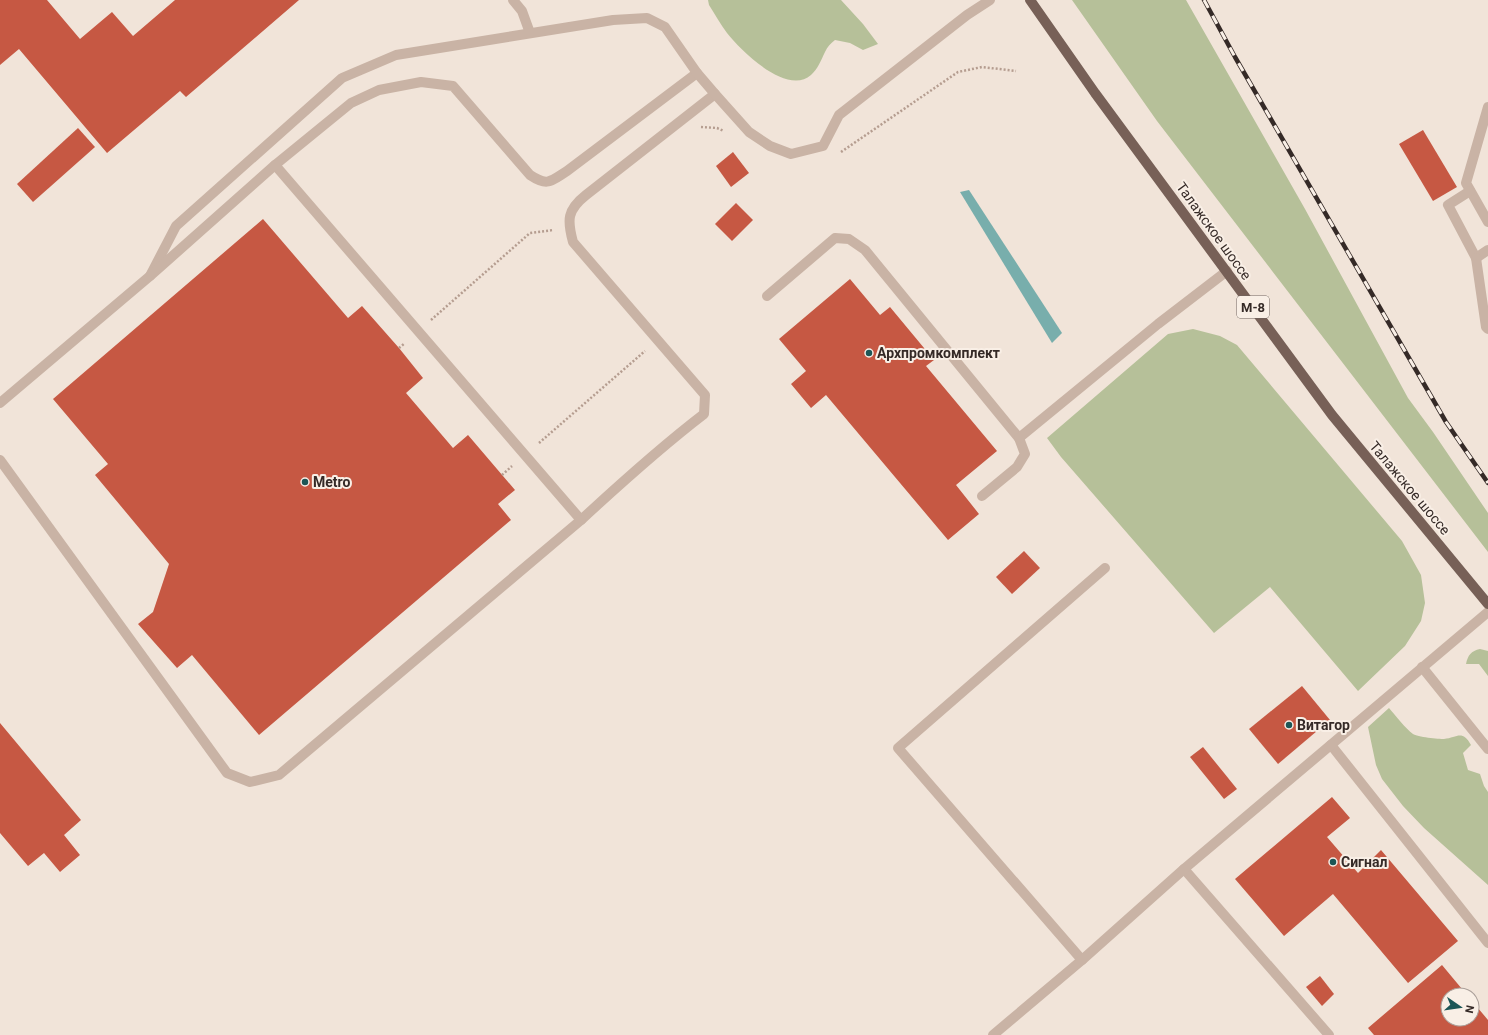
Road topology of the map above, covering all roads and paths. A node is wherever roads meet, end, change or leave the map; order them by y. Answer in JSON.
{"nodes":[{"id":1,"x":513,"y":0,"type":"edge"},
{"id":2,"x":990,"y":0,"type":"edge"},
{"id":3,"x":1030,"y":0,"type":"edge"},
{"id":4,"x":530,"y":33,"type":"junction"},
{"id":5,"x":1016,"y":71,"type":"dead end"},
{"id":6,"x":698,"y":73,"type":"junction"},
{"id":7,"x":715,"y":94,"type":"junction"},
{"id":8,"x":1488,"y":107,"type":"edge"},
{"id":9,"x":695,"y":127,"type":"dead end"},
{"id":10,"x":730,"y":134,"type":"dead end"},
{"id":11,"x":836,"y":155,"type":"dead end"},
{"id":12,"x":275,"y":165,"type":"junction"},
{"id":13,"x":1470,"y":192,"type":"junction"},
{"id":14,"x":1488,"y":222,"type":"edge"},
{"id":15,"x":570,"y":229,"type":"junction"},
{"id":16,"x":1488,"y":250,"type":"edge"},
{"id":17,"x":1476,"y":258,"type":"junction"},
{"id":18,"x":1226,"y":271,"type":"junction"},
{"id":19,"x":150,"y":276,"type":"junction"},
{"id":20,"x":767,"y":296,"type":"dead end"},
{"id":21,"x":1488,"y":329,"type":"edge"},
{"id":22,"x":419,"y":331,"type":"junction"},
{"id":23,"x":658,"y":340,"type":"junction"},
{"id":24,"x":399,"y":348,"type":"dead end"},
{"id":25,"x":0,"y":403,"type":"edge"},
{"id":26,"x":1020,"y":438,"type":"junction"},
{"id":27,"x":525,"y":455,"type":"junction"},
{"id":28,"x":0,"y":460,"type":"edge"},
{"id":29,"x":502,"y":475,"type":"dead end"},
{"id":30,"x":982,"y":496,"type":"dead end"},
{"id":31,"x":581,"y":520,"type":"junction"},
{"id":32,"x":1105,"y":568,"type":"dead end"},
{"id":33,"x":1488,"y":604,"type":"edge"},
{"id":34,"x":1488,"y":612,"type":"edge"},
{"id":35,"x":1422,"y":667,"type":"junction"},
{"id":36,"x":1331,"y":745,"type":"junction"},
{"id":37,"x":1488,"y":749,"type":"edge"},
{"id":38,"x":1184,"y":869,"type":"junction"},
{"id":39,"x":1488,"y":943,"type":"edge"},
{"id":40,"x":1082,"y":960,"type":"junction"},
{"id":41,"x":992,"y":1035,"type":"edge"},
{"id":42,"x":1329,"y":1035,"type":"edge"}],
"edges":[{"from":1,"to":4,"type":"lane"},
{"from":2,"to":7,"type":"lane"},
{"from":3,"to":18,"type":"main road","name":"Талажское шоссе","number":"М-8"},
{"from":4,"to":6,"type":"lane"},
{"from":4,"to":19,"type":"lane"},
{"from":5,"to":11,"type":"path"},
{"from":6,"to":7,"type":"lane"},
{"from":6,"to":12,"type":"lane"},
{"from":7,"to":15,"type":"lane"},
{"from":8,"to":13,"type":"lane"},
{"from":9,"to":10,"type":"path"},
{"from":12,"to":19,"type":"lane"},
{"from":12,"to":22,"type":"lane"},
{"from":13,"to":14,"type":"lane"},
{"from":13,"to":17,"type":"lane"},
{"from":15,"to":22,"type":"path"},
{"from":15,"to":23,"type":"lane"},
{"from":16,"to":17,"type":"lane"},
{"from":17,"to":21,"type":"lane"},
{"from":18,"to":26,"type":"lane"},
{"from":18,"to":33,"type":"main road","name":"Талажское шоссе","number":"М-8"},
{"from":19,"to":25,"type":"lane"},
{"from":20,"to":26,"type":"lane"},
{"from":22,"to":24,"type":"path"},
{"from":22,"to":27,"type":"lane"},
{"from":23,"to":27,"type":"path"},
{"from":23,"to":31,"type":"lane"},
{"from":26,"to":30,"type":"lane"},
{"from":27,"to":29,"type":"path"},
{"from":27,"to":31,"type":"lane"},
{"from":28,"to":31,"type":"lane"},
{"from":32,"to":40,"type":"lane"},
{"from":34,"to":35,"type":"lane"},
{"from":35,"to":36,"type":"lane"},
{"from":35,"to":37,"type":"lane"},
{"from":36,"to":38,"type":"lane"},
{"from":36,"to":39,"type":"lane"},
{"from":38,"to":40,"type":"lane"},
{"from":38,"to":42,"type":"lane"},
{"from":40,"to":41,"type":"lane"}]}
